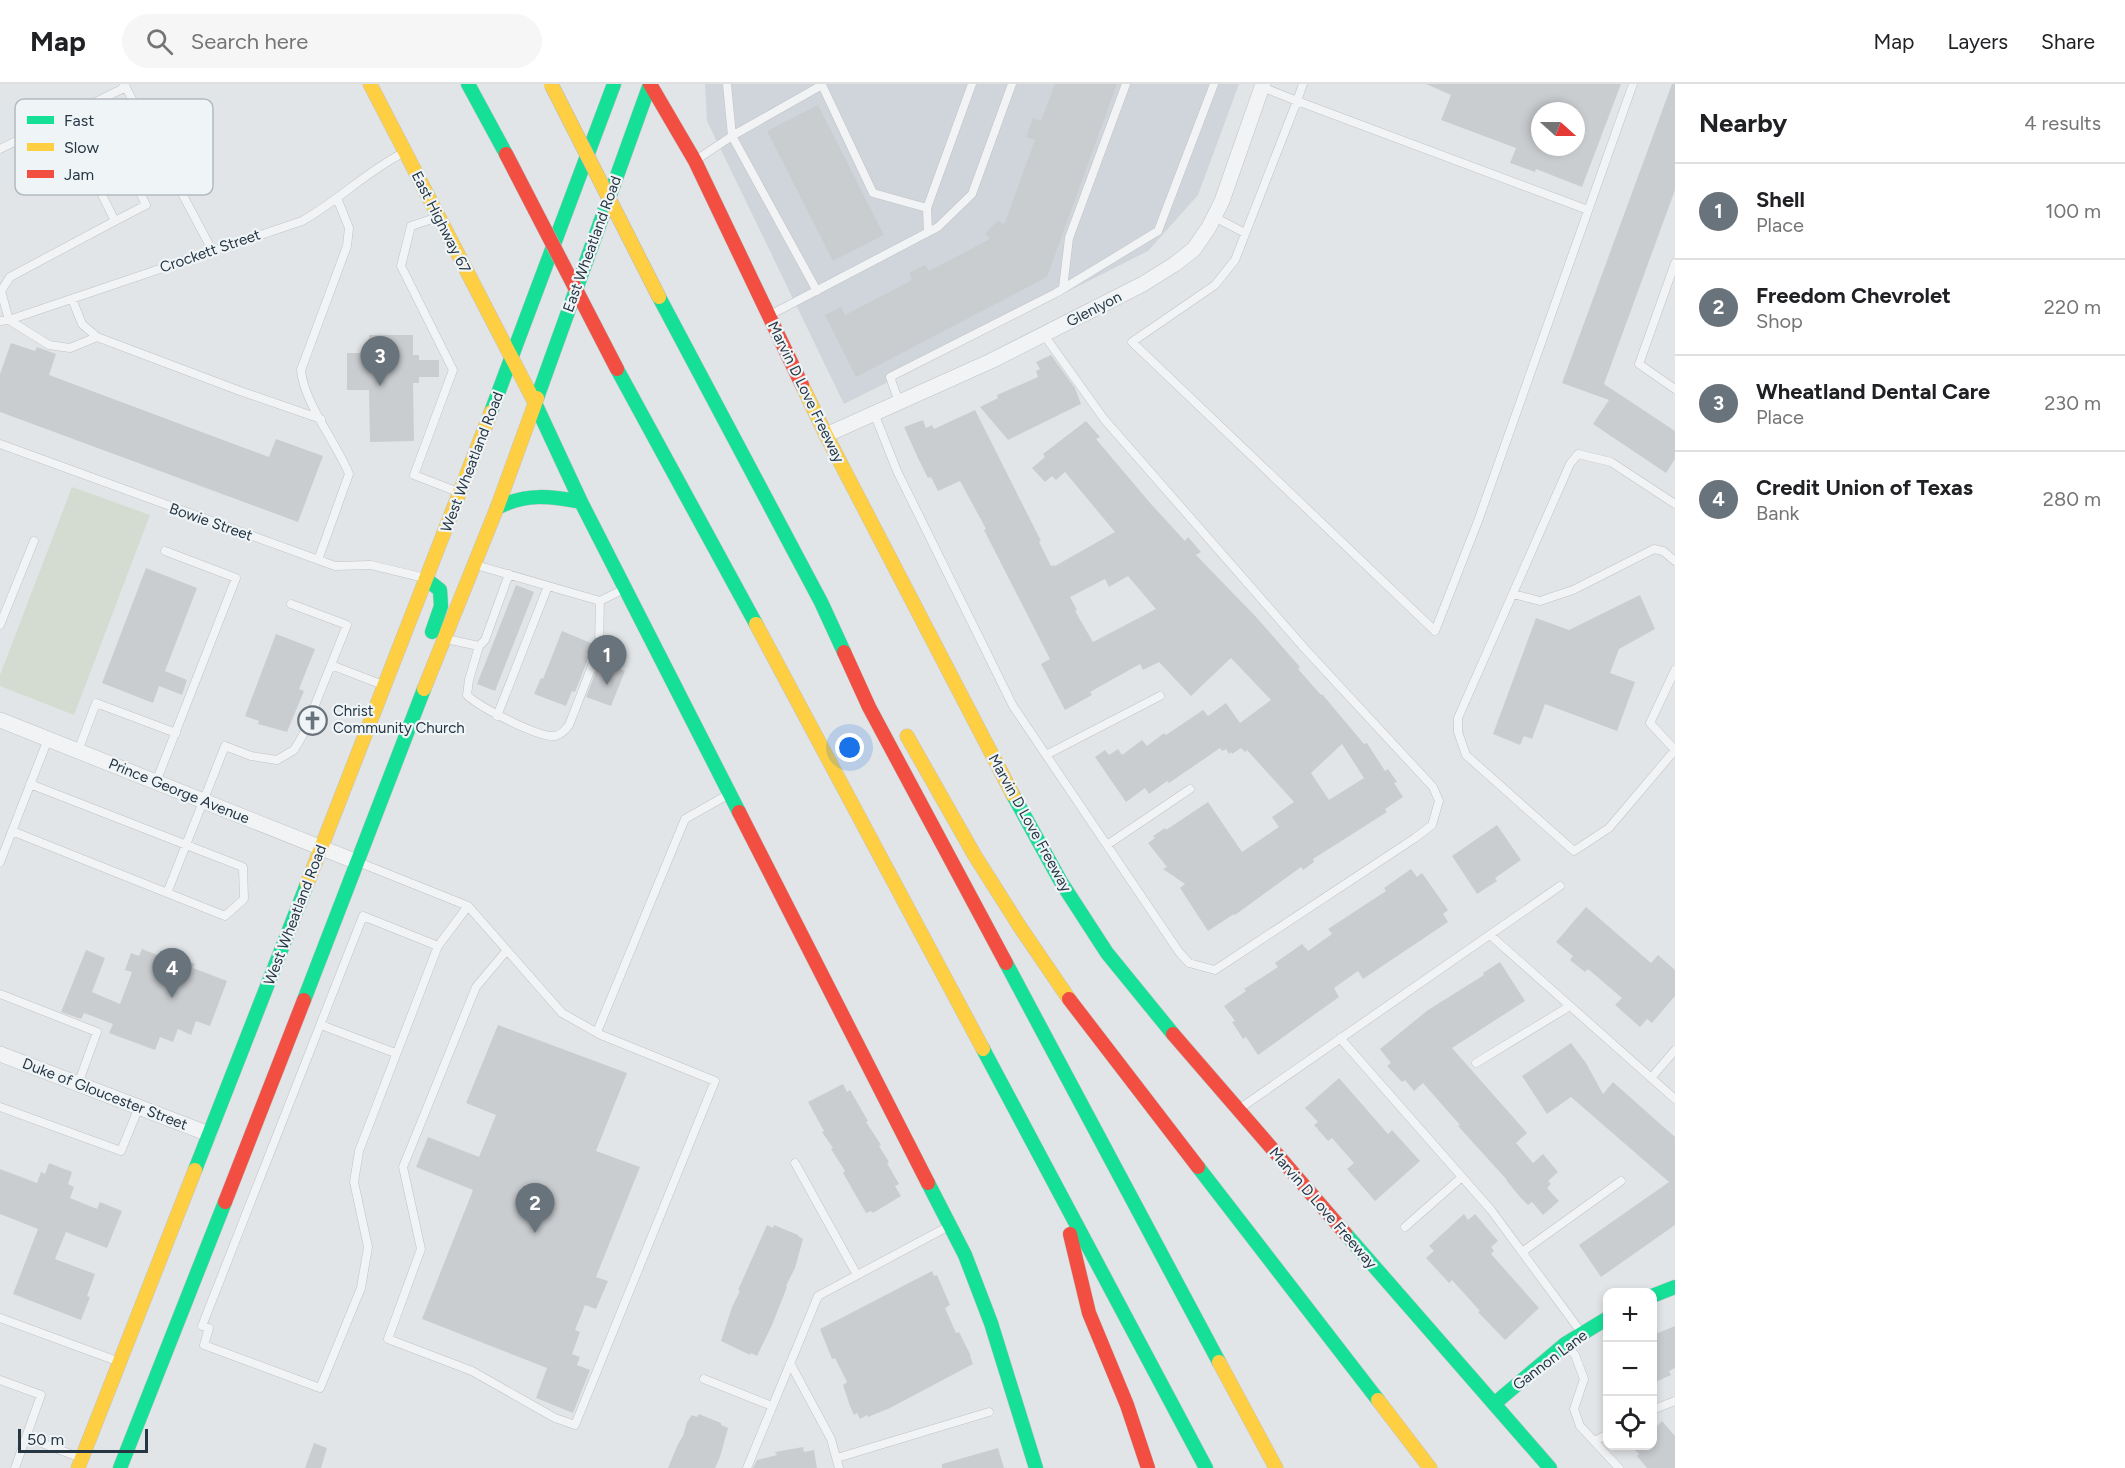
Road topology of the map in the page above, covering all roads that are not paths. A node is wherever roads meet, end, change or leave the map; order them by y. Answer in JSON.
{"nodes":[{"id":1,"x":370,"y":84,"type":"edge"},
{"id":2,"x":468,"y":84,"type":"edge"},
{"id":3,"x":551,"y":84,"type":"edge"},
{"id":4,"x":614,"y":84,"type":"edge"},
{"id":5,"x":650,"y":84,"type":"edge"},
{"id":6,"x":726,"y":84,"type":"edge"},
{"id":7,"x":972,"y":84,"type":"edge"},
{"id":8,"x":1012,"y":84,"type":"edge"},
{"id":9,"x":1126,"y":84,"type":"edge"},
{"id":10,"x":1214,"y":84,"type":"edge"},
{"id":11,"x":1303,"y":84,"type":"edge"},
{"id":12,"x":1633,"y":84,"type":"edge"},
{"id":13,"x":125,"y":85,"type":"edge"},
{"id":14,"x":822,"y":85,"type":"edge"},
{"id":15,"x":1262,"y":86,"type":"edge"},
{"id":16,"x":98,"y":99,"type":"edge"},
{"id":17,"x":132,"y":99,"type":"edge"},
{"id":18,"x":1297,"y":101,"type":"junction"},
{"id":19,"x":732,"y":136,"type":"junction"},
{"id":20,"x":15,"y":141,"type":"edge"},
{"id":21,"x":0,"y":149,"type":"edge"},
{"id":22,"x":405,"y":152,"type":"junction"},
{"id":23,"x":695,"y":161,"type":"junction"},
{"id":24,"x":102,"y":195,"type":"edge"},
{"id":25,"x":141,"y":195,"type":"edge"},
{"id":26,"x":183,"y":195,"type":"edge"},
{"id":27,"x":337,"y":198,"type":"junction"},
{"id":28,"x":927,"y":208,"type":"junction"},
{"id":29,"x":1588,"y":210,"type":"junction"},
{"id":30,"x":439,"y":216,"type":"junction"},
{"id":31,"x":1214,"y":217,"type":"junction"},
{"id":32,"x":115,"y":221,"type":"junction"},
{"id":33,"x":928,"y":232,"type":"junction"},
{"id":34,"x":1245,"y":233,"type":"junction"},
{"id":35,"x":212,"y":250,"type":"junction"},
{"id":36,"x":1675,"y":263,"type":"edge"},
{"id":37,"x":1063,"y":288,"type":"junction"},
{"id":38,"x":817,"y":291,"type":"junction"},
{"id":39,"x":72,"y":299,"type":"junction"},
{"id":40,"x":769,"y":316,"type":"junction"},
{"id":41,"x":4,"y":321,"type":"edge"},
{"id":42,"x":1044,"y":335,"type":"junction"},
{"id":43,"x":97,"y":337,"type":"junction"},
{"id":44,"x":511,"y":361,"type":"junction"},
{"id":45,"x":1675,"y":389,"type":"edge"},
{"id":46,"x":899,"y":402,"type":"junction"},
{"id":47,"x":535,"y":404,"type":"junction"},
{"id":48,"x":874,"y":413,"type":"junction"},
{"id":49,"x":321,"y":419,"type":"junction"},
{"id":50,"x":826,"y":435,"type":"junction"},
{"id":51,"x":0,"y":444,"type":"edge"},
{"id":52,"x":460,"y":493,"type":"junction"},
{"id":53,"x":581,"y":502,"type":"junction"},
{"id":54,"x":1675,"y":504,"type":"edge"},
{"id":55,"x":497,"y":507,"type":"junction"},
{"id":56,"x":34,"y":541,"type":"dead end"},
{"id":57,"x":165,"y":551,"type":"dead end"},
{"id":58,"x":318,"y":560,"type":"junction"},
{"id":59,"x":1675,"y":561,"type":"edge"},
{"id":60,"x":473,"y":564,"type":"junction"},
{"id":61,"x":509,"y":574,"type":"junction"},
{"id":62,"x":426,"y":579,"type":"junction"},
{"id":63,"x":548,"y":586,"type":"junction"},
{"id":64,"x":625,"y":589,"type":"junction"},
{"id":65,"x":1513,"y":594,"type":"junction"},
{"id":66,"x":600,"y":601,"type":"junction"},
{"id":67,"x":821,"y":602,"type":"junction"},
{"id":68,"x":291,"y":604,"type":"dead end"},
{"id":69,"x":0,"y":625,"type":"edge"},
{"id":70,"x":444,"y":639,"type":"junction"},
{"id":71,"x":479,"y":646,"type":"junction"},
{"id":72,"x":331,"y":664,"type":"junction"},
{"id":73,"x":1675,"y":670,"type":"edge"},
{"id":74,"x":867,"y":671,"type":"dead end"},
{"id":75,"x":384,"y":686,"type":"junction"},
{"id":76,"x":1160,"y":696,"type":"dead end"},
{"id":77,"x":415,"y":712,"type":"junction"},
{"id":78,"x":497,"y":716,"type":"junction"},
{"id":79,"x":0,"y":720,"type":"edge"},
{"id":80,"x":899,"y":722,"type":"dead end"},
{"id":81,"x":176,"y":733,"type":"junction"},
{"id":82,"x":48,"y":739,"type":"junction"},
{"id":83,"x":1675,"y":750,"type":"edge"},
{"id":84,"x":78,"y":751,"type":"junction"},
{"id":85,"x":1046,"y":755,"type":"junction"},
{"id":86,"x":156,"y":782,"type":"junction"},
{"id":87,"x":30,"y":784,"type":"junction"},
{"id":88,"x":1190,"y":789,"type":"dead end"},
{"id":89,"x":730,"y":793,"type":"junction"},
{"id":90,"x":203,"y":801,"type":"junction"},
{"id":91,"x":12,"y":831,"type":"junction"},
{"id":92,"x":185,"y":844,"type":"junction"},
{"id":93,"x":1107,"y":845,"type":"junction"},
{"id":94,"x":321,"y":848,"type":"junction"},
{"id":95,"x":0,"y":862,"type":"edge"},
{"id":96,"x":357,"y":862,"type":"junction"},
{"id":97,"x":1560,"y":886,"type":"dead end"},
{"id":98,"x":167,"y":892,"type":"junction"},
{"id":99,"x":468,"y":906,"type":"junction"},
{"id":100,"x":1490,"y":935,"type":"junction"},
{"id":101,"x":438,"y":946,"type":"junction"},
{"id":102,"x":507,"y":950,"type":"junction"},
{"id":103,"x":0,"y":994,"type":"edge"},
{"id":104,"x":1570,"y":1006,"type":"junction"},
{"id":105,"x":321,"y":1025,"type":"junction"},
{"id":106,"x":597,"y":1032,"type":"junction"},
{"id":107,"x":1340,"y":1038,"type":"junction"},
{"id":108,"x":1675,"y":1050,"type":"edge"},
{"id":109,"x":395,"y":1053,"type":"junction"},
{"id":110,"x":0,"y":1054,"type":"edge"},
{"id":111,"x":1476,"y":1063,"type":"dead end"},
{"id":112,"x":1651,"y":1078,"type":"junction"},
{"id":113,"x":78,"y":1084,"type":"junction"},
{"id":114,"x":1675,"y":1099,"type":"edge"},
{"id":115,"x":0,"y":1107,"type":"edge"},
{"id":116,"x":139,"y":1107,"type":"junction"},
{"id":117,"x":1237,"y":1110,"type":"junction"},
{"id":118,"x":209,"y":1134,"type":"junction"},
{"id":119,"x":795,"y":1163,"type":"dead end"},
{"id":120,"x":1462,"y":1177,"type":"junction"},
{"id":121,"x":1621,"y":1181,"type":"dead end"},
{"id":122,"x":1061,"y":1195,"type":"junction"},
{"id":123,"x":950,"y":1225,"type":"junction"},
{"id":124,"x":1405,"y":1227,"type":"dead end"},
{"id":125,"x":1522,"y":1252,"type":"junction"},
{"id":126,"x":857,"y":1275,"type":"junction"},
{"id":127,"x":1675,"y":1287,"type":"edge"},
{"id":128,"x":1657,"y":1294,"type":"edge"},
{"id":129,"x":0,"y":1318,"type":"edge"},
{"id":130,"x":1603,"y":1321,"type":"edge"},
{"id":131,"x":1582,"y":1334,"type":"junction"},
{"id":132,"x":1565,"y":1344,"type":"junction"},
{"id":133,"x":120,"y":1362,"type":"junction"},
{"id":134,"x":790,"y":1363,"type":"junction"},
{"id":135,"x":704,"y":1379,"type":"dead end"},
{"id":136,"x":0,"y":1380,"type":"edge"},
{"id":137,"x":1675,"y":1401,"type":"edge"},
{"id":138,"x":1494,"y":1404,"type":"junction"},
{"id":139,"x":772,"y":1406,"type":"junction"},
{"id":140,"x":1657,"y":1408,"type":"edge"},
{"id":141,"x":989,"y":1412,"type":"dead end"},
{"id":142,"x":26,"y":1437,"type":"junction"},
{"id":143,"x":1603,"y":1437,"type":"edge"},
{"id":144,"x":1595,"y":1441,"type":"junction"},
{"id":145,"x":837,"y":1458,"type":"junction"},
{"id":146,"x":80,"y":1463,"type":"edge"},
{"id":147,"x":15,"y":1468,"type":"edge"},
{"id":148,"x":120,"y":1468,"type":"edge"},
{"id":149,"x":747,"y":1468,"type":"edge"},
{"id":150,"x":839,"y":1468,"type":"edge"},
{"id":151,"x":1036,"y":1468,"type":"edge"},
{"id":152,"x":1148,"y":1468,"type":"edge"},
{"id":153,"x":1206,"y":1468,"type":"edge"},
{"id":154,"x":1276,"y":1468,"type":"edge"},
{"id":155,"x":1430,"y":1468,"type":"edge"},
{"id":156,"x":1550,"y":1468,"type":"edge"},
{"id":157,"x":1619,"y":1468,"type":"edge"}],
"edges":[{"from":1,"to":22,"type":"main road","name":"East Highway 67"},
{"from":2,"to":122,"type":"main road","bridge":true},
{"from":3,"to":67,"type":"main road","bridge":true},
{"from":4,"to":44,"type":"main road"},
{"from":5,"to":23,"type":"main road","name":"Marvin D Love Freeway"},
{"from":5,"to":47,"type":"main road","name":"East Wheatland Road"},
{"from":6,"to":19,"type":"lane"},
{"from":7,"to":28,"type":"lane"},
{"from":8,"to":33,"type":"lane"},
{"from":9,"to":37,"type":"lane"},
{"from":10,"to":37,"type":"lane"},
{"from":11,"to":18,"type":"lane"},
{"from":12,"to":29,"type":"lane"},
{"from":13,"to":16,"type":"lane"},
{"from":13,"to":17,"type":"lane"},
{"from":14,"to":19,"type":"lane"},
{"from":14,"to":28,"type":"lane"},
{"from":15,"to":18,"type":"lane"},
{"from":15,"to":31,"type":"street","name":"Glenlyon"},
{"from":18,"to":29,"type":"lane"},
{"from":18,"to":34,"type":"lane"},
{"from":19,"to":23,"type":"lane"},
{"from":19,"to":38,"type":"lane"},
{"from":20,"to":21,"type":"lane"},
{"from":22,"to":27,"type":"lane","name":"Crockett Street"},
{"from":22,"to":30,"type":"main road","name":"East Highway 67"},
{"from":23,"to":40,"type":"main road","name":"Marvin D Love Freeway"},
{"from":24,"to":32,"type":"lane"},
{"from":25,"to":32,"type":"lane"},
{"from":26,"to":35,"type":"lane"},
{"from":27,"to":35,"type":"lane","name":"Crockett Street"},
{"from":27,"to":49,"type":"lane"},
{"from":28,"to":33,"type":"lane"},
{"from":29,"to":34,"type":"lane"},
{"from":30,"to":44,"type":"main road","name":"East Highway 67"},
{"from":30,"to":52,"type":"lane"},
{"from":31,"to":34,"type":"lane"},
{"from":31,"to":42,"type":"street","name":"Glenlyon"},
{"from":32,"to":41,"type":"lane"},
{"from":33,"to":38,"type":"lane"},
{"from":35,"to":39,"type":"lane","name":"Crockett Street"},
{"from":36,"to":45,"type":"lane"},
{"from":37,"to":46,"type":"lane"},
{"from":38,"to":40,"type":"lane"},
{"from":39,"to":41,"type":"lane","name":"Crockett Street"},
{"from":39,"to":43,"type":"lane"},
{"from":40,"to":50,"type":"main road","name":"Marvin D Love Freeway"},
{"from":41,"to":43,"type":"lane"},
{"from":42,"to":46,"type":"street","name":"Glenlyon"},
{"from":42,"to":93,"type":"lane"},
{"from":43,"to":49,"type":"lane"},
{"from":44,"to":47,"type":"main road"},
{"from":44,"to":52,"type":"main road","name":"West Wheatland Road"},
{"from":46,"to":48,"type":"street","name":"Glenlyon"},
{"from":47,"to":53,"type":"main road"},
{"from":47,"to":55,"type":"main road"},
{"from":48,"to":50,"type":"street","name":"Glenlyon"},
{"from":48,"to":85,"type":"lane"},
{"from":49,"to":58,"type":"lane"},
{"from":50,"to":117,"type":"main road","name":"Marvin D Love Freeway"},
{"from":51,"to":58,"type":"lane","name":"Bowie Street"},
{"from":52,"to":62,"type":"main road","name":"West Wheatland Road"},
{"from":53,"to":55,"type":"main road"},
{"from":53,"to":64,"type":"main road"},
{"from":54,"to":65,"type":"lane"},
{"from":55,"to":60,"type":"main road"},
{"from":56,"to":69,"type":"lane"},
{"from":57,"to":81,"type":"lane"},
{"from":58,"to":62,"type":"lane","name":"Bowie Street"},
{"from":59,"to":65,"type":"lane"},
{"from":60,"to":61,"type":"lane"},
{"from":60,"to":70,"type":"main road"},
{"from":61,"to":63,"type":"lane"},
{"from":61,"to":71,"type":"lane"},
{"from":62,"to":75,"type":"main road","name":"West Wheatland Road"},
{"from":62,"to":77,"type":"main road"},
{"from":63,"to":66,"type":"lane"},
{"from":63,"to":78,"type":"lane"},
{"from":64,"to":66,"type":"lane"},
{"from":64,"to":89,"type":"main road"},
{"from":65,"to":83,"type":"lane"},
{"from":66,"to":78,"type":"lane"},
{"from":67,"to":74,"type":"main road"},
{"from":67,"to":154,"type":"main road"},
{"from":68,"to":72,"type":"lane"},
{"from":70,"to":71,"type":"lane"},
{"from":70,"to":77,"type":"main road"},
{"from":71,"to":78,"type":"lane"},
{"from":72,"to":75,"type":"lane"},
{"from":72,"to":90,"type":"lane"},
{"from":73,"to":83,"type":"lane"},
{"from":75,"to":94,"type":"main road","name":"West Wheatland Road"},
{"from":76,"to":85,"type":"lane"},
{"from":77,"to":96,"type":"main road"},
{"from":79,"to":82,"type":"street","name":"Prince George Avenue"},
{"from":80,"to":155,"type":"main road"},
{"from":81,"to":84,"type":"lane"},
{"from":81,"to":86,"type":"lane"},
{"from":82,"to":84,"type":"street","name":"Prince George Avenue"},
{"from":82,"to":87,"type":"lane"},
{"from":84,"to":86,"type":"street","name":"Prince George Avenue"},
{"from":85,"to":93,"type":"lane"},
{"from":86,"to":90,"type":"street","name":"Prince George Avenue"},
{"from":87,"to":91,"type":"lane"},
{"from":87,"to":92,"type":"lane"},
{"from":88,"to":93,"type":"lane"},
{"from":89,"to":106,"type":"lane"},
{"from":89,"to":123,"type":"main road"},
{"from":90,"to":92,"type":"lane"},
{"from":90,"to":94,"type":"street","name":"Prince George Avenue"},
{"from":91,"to":95,"type":"lane"},
{"from":91,"to":98,"type":"lane"},
{"from":92,"to":98,"type":"lane"},
{"from":92,"to":98,"type":"lane"},
{"from":94,"to":96,"type":"street","name":"Prince George Avenue"},
{"from":94,"to":118,"type":"main road","name":"West Wheatland Road"},
{"from":96,"to":99,"type":"lane"},
{"from":96,"to":148,"type":"main road"},
{"from":97,"to":100,"type":"lane"},
{"from":99,"to":101,"type":"lane"},
{"from":99,"to":102,"type":"lane"},
{"from":100,"to":104,"type":"lane"},
{"from":100,"to":107,"type":"lane"},
{"from":101,"to":105,"type":"lane"},
{"from":101,"to":109,"type":"lane"},
{"from":102,"to":106,"type":"lane"},
{"from":102,"to":106,"type":"lane"},
{"from":103,"to":113,"type":"lane"},
{"from":104,"to":111,"type":"lane"},
{"from":104,"to":112,"type":"lane"},
{"from":105,"to":109,"type":"lane"},
{"from":105,"to":109,"type":"lane"},
{"from":107,"to":117,"type":"lane"},
{"from":107,"to":120,"type":"lane"},
{"from":108,"to":112,"type":"lane"},
{"from":110,"to":113,"type":"street","name":"Duke of Gloucester Street"},
{"from":112,"to":114,"type":"lane"},
{"from":113,"to":116,"type":"street","name":"Duke of Gloucester Street"},
{"from":115,"to":116,"type":"lane"},
{"from":116,"to":118,"type":"street","name":"Duke of Gloucester Street"},
{"from":117,"to":138,"type":"main road","name":"Marvin D Love Freeway"},
{"from":118,"to":133,"type":"main road","name":"West Wheatland Road"},
{"from":119,"to":126,"type":"lane"},
{"from":120,"to":124,"type":"lane"},
{"from":120,"to":125,"type":"lane"},
{"from":121,"to":125,"type":"lane"},
{"from":122,"to":152,"type":"main road"},
{"from":122,"to":153,"type":"main road"},
{"from":123,"to":126,"type":"lane"},
{"from":123,"to":151,"type":"main road"},
{"from":125,"to":131,"type":"lane"},
{"from":126,"to":134,"type":"lane"},
{"from":127,"to":128,"type":"main road"},
{"from":129,"to":133,"type":"lane"},
{"from":130,"to":131,"type":"main road","name":"Gannon Lane"},
{"from":131,"to":132,"type":"main road","name":"Gannon Lane"},
{"from":132,"to":138,"type":"main road","name":"Gannon Lane"},
{"from":132,"to":144,"type":"lane"},
{"from":133,"to":146,"type":"main road","name":"West Wheatland Road"},
{"from":134,"to":139,"type":"lane"},
{"from":134,"to":145,"type":"lane"},
{"from":135,"to":139,"type":"lane"},
{"from":136,"to":142,"type":"lane"},
{"from":137,"to":140,"type":"lane"},
{"from":138,"to":156,"type":"main road","name":"Marvin D Love Freeway"},
{"from":139,"to":149,"type":"lane"},
{"from":141,"to":145,"type":"lane"},
{"from":142,"to":146,"type":"lane"},
{"from":142,"to":147,"type":"lane"},
{"from":143,"to":144,"type":"lane"},
{"from":144,"to":157,"type":"lane"},
{"from":145,"to":150,"type":"lane"}]}
